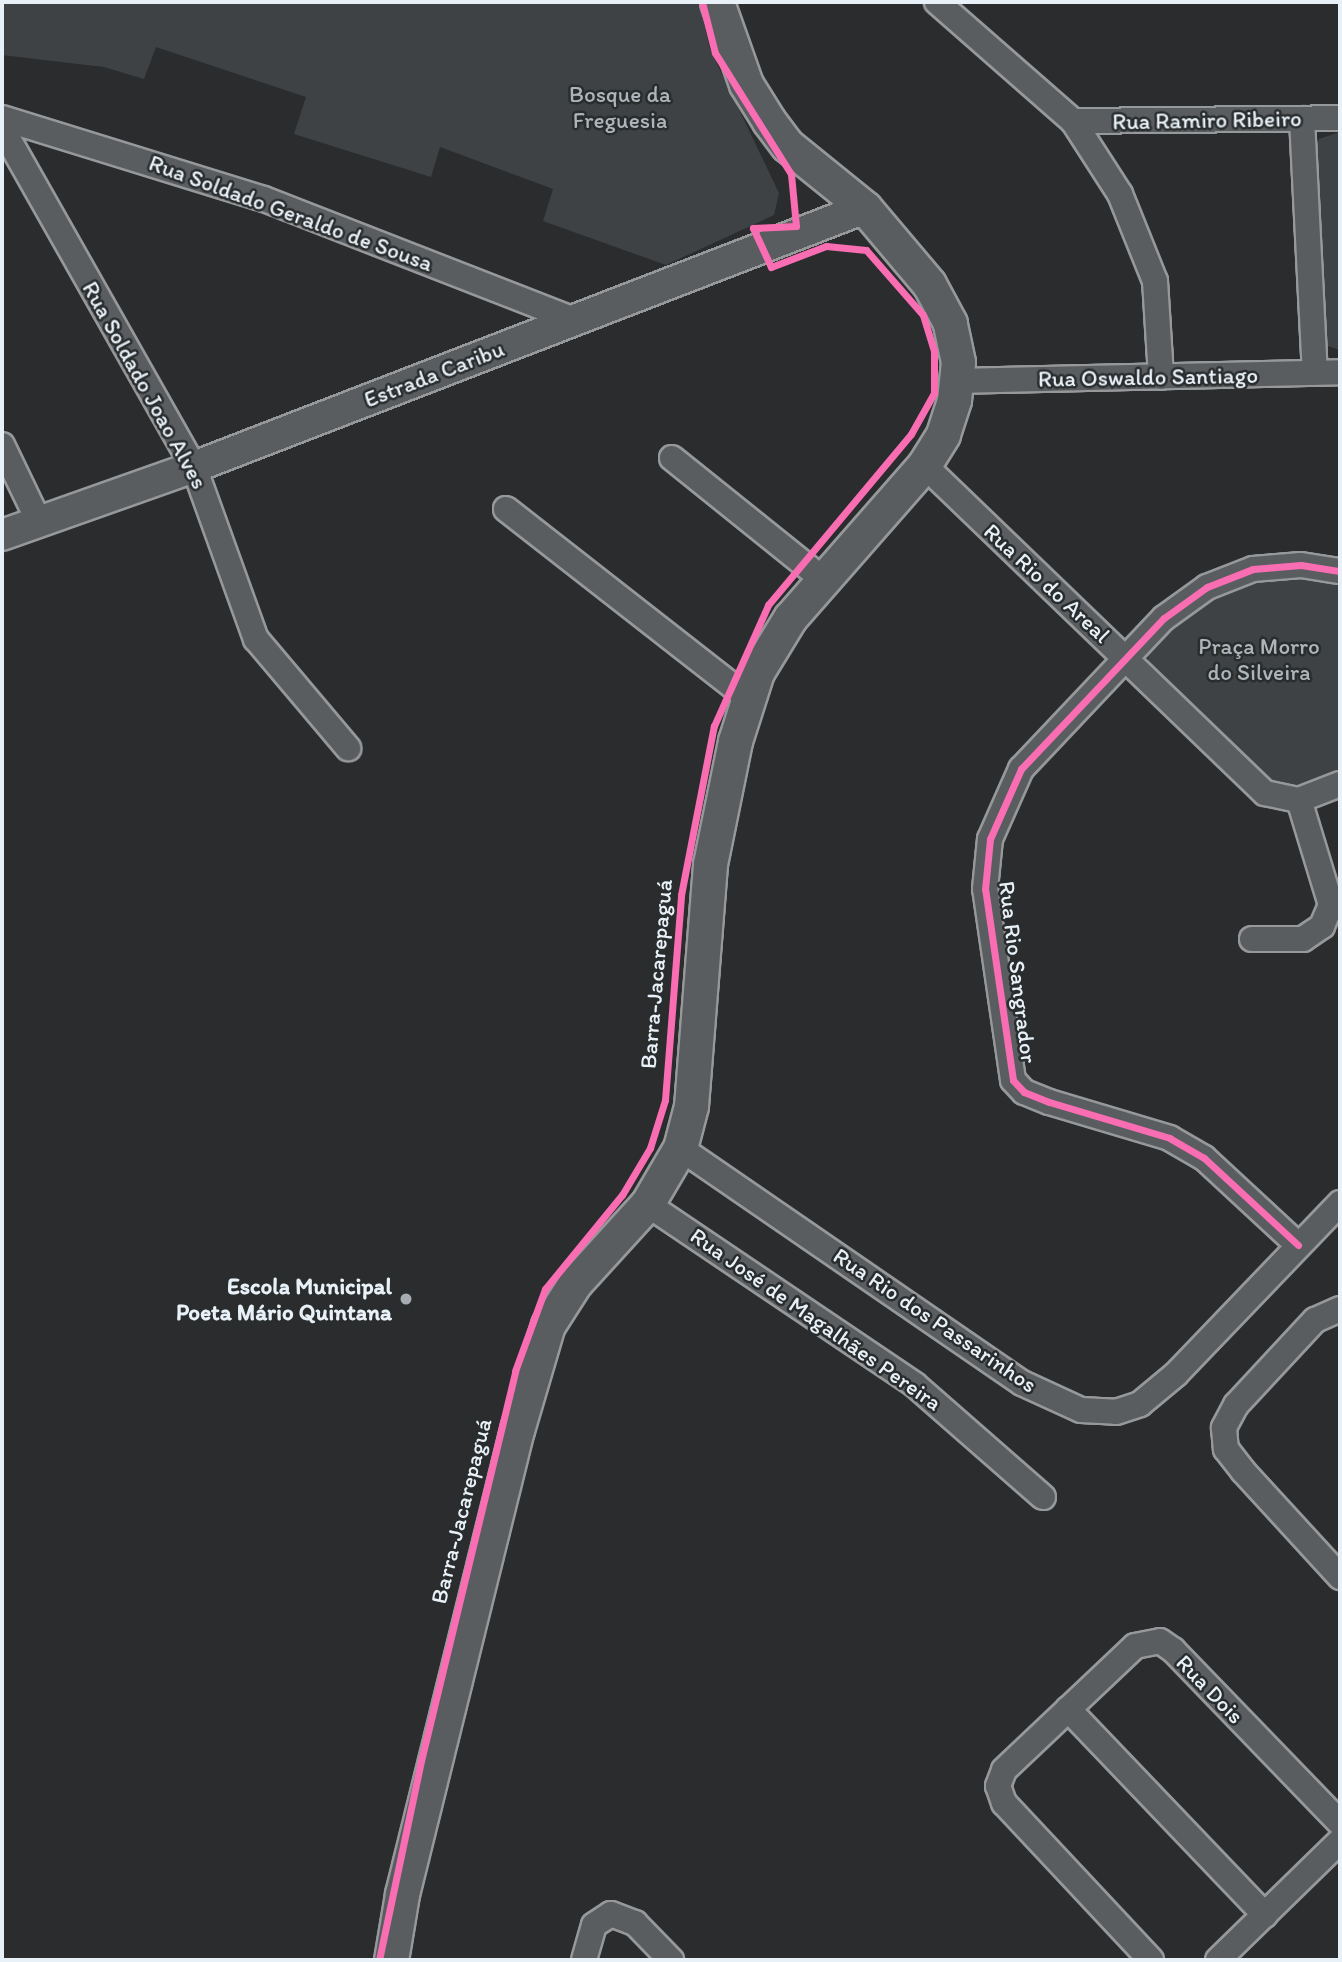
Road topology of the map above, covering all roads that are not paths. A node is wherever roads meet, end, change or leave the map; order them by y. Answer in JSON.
{"nodes":[{"id":1,"x":717,"y":2,"type":"edge"},
{"id":2,"x":937,"y":2,"type":"edge"},
{"id":3,"x":2,"y":118,"type":"edge"},
{"id":4,"x":1340,"y":118,"type":"edge"},
{"id":5,"x":1302,"y":119,"type":"junction"},
{"id":6,"x":1073,"y":121,"type":"junction"},
{"id":7,"x":2,"y":128,"type":"edge"},
{"id":8,"x":865,"y":208,"type":"junction"},
{"id":9,"x":575,"y":320,"type":"junction"},
{"id":10,"x":1340,"y":372,"type":"edge"},
{"id":11,"x":1315,"y":373,"type":"junction"},
{"id":12,"x":1161,"y":377,"type":"junction"},
{"id":13,"x":956,"y":382,"type":"junction"},
{"id":14,"x":2,"y":445,"type":"edge"},
{"id":15,"x":672,"y":458,"type":"dead end"},
{"id":16,"x":924,"y":465,"type":"junction"},
{"id":17,"x":194,"y":467,"type":"junction"},
{"id":18,"x":506,"y":509,"type":"dead end"},
{"id":19,"x":39,"y":522,"type":"junction"},
{"id":20,"x":2,"y":535,"type":"edge"},
{"id":21,"x":1340,"y":571,"type":"edge"},
{"id":22,"x":824,"y":580,"type":"junction"},
{"id":23,"x":1128,"y":659,"type":"junction"},
{"id":24,"x":749,"y":699,"type":"junction"},
{"id":25,"x":348,"y":748,"type":"dead end"},
{"id":26,"x":1340,"y":784,"type":"edge"},
{"id":27,"x":1299,"y":800,"type":"junction"},
{"id":28,"x":1252,"y":939,"type":"dead end"},
{"id":29,"x":680,"y":1148,"type":"junction"},
{"id":30,"x":1340,"y":1203,"type":"edge"},
{"id":31,"x":646,"y":1204,"type":"junction"},
{"id":32,"x":1298,"y":1245,"type":"junction"},
{"id":33,"x":1340,"y":1309,"type":"edge"},
{"id":34,"x":1043,"y":1497,"type":"dead end"},
{"id":35,"x":1340,"y":1577,"type":"edge"},
{"id":36,"x":1068,"y":1709,"type":"junction"},
{"id":37,"x":1340,"y":1823,"type":"edge"},
{"id":38,"x":1340,"y":1841,"type":"edge"},
{"id":39,"x":1265,"y":1915,"type":"junction"},
{"id":40,"x":391,"y":1960,"type":"edge"},
{"id":41,"x":584,"y":1960,"type":"edge"},
{"id":42,"x":671,"y":1960,"type":"edge"},
{"id":43,"x":1151,"y":1960,"type":"edge"},
{"id":44,"x":1218,"y":1960,"type":"edge"}],
"edges":[{"from":1,"to":8,"type":"main road"},
{"from":2,"to":6,"type":"street"},
{"from":3,"to":9,"type":"street","name":"Rua Soldado Geraldo de Sousa"},
{"from":4,"to":5,"type":"street","name":"Rua Ramiro Ribeiro"},
{"from":5,"to":6,"type":"street","name":"Rua Ramiro Ribeiro"},
{"from":5,"to":11,"type":"street"},
{"from":6,"to":12,"type":"street"},
{"from":7,"to":17,"type":"street","name":"Rua Soldado Joao Alves"},
{"from":8,"to":9,"type":"street","name":"Estrada Caribu"},
{"from":8,"to":13,"type":"main road"},
{"from":9,"to":17,"type":"street","name":"Estrada Caribu"},
{"from":10,"to":11,"type":"street","name":"Rua Oswaldo Santiago"},
{"from":11,"to":12,"type":"street","name":"Rua Oswaldo Santiago"},
{"from":12,"to":13,"type":"street","name":"Rua Oswaldo Santiago"},
{"from":13,"to":16,"type":"main road"},
{"from":14,"to":19,"type":"street"},
{"from":15,"to":22,"type":"street"},
{"from":16,"to":22,"type":"main road"},
{"from":16,"to":23,"type":"street","name":"Rua Rio do Areal"},
{"from":17,"to":19,"type":"street","name":"Estrada Caribu"},
{"from":17,"to":25,"type":"street","name":"Rua Soldado Joao Alves"},
{"from":18,"to":24,"type":"street"},
{"from":19,"to":20,"type":"street","name":"Estrada Caribu"},
{"from":21,"to":23,"type":"street","name":"Rua Rio Sangrador"},
{"from":22,"to":24,"type":"main road"},
{"from":23,"to":27,"type":"street","name":"Rua Rio do Areal"},
{"from":23,"to":32,"type":"street","name":"Rua Rio Sangrador"},
{"from":24,"to":29,"type":"main road"},
{"from":26,"to":27,"type":"street"},
{"from":27,"to":28,"type":"street"},
{"from":29,"to":31,"type":"main road"},
{"from":29,"to":32,"type":"street","name":"Rua Rio dos Passarinhos"},
{"from":30,"to":32,"type":"street","name":"Rua Rio dos Passarinhos"},
{"from":31,"to":34,"type":"street","name":"Rua José de Magalhães Pereira"},
{"from":31,"to":40,"type":"main road"},
{"from":33,"to":35,"type":"street"},
{"from":36,"to":37,"type":"street","name":"Rua Dois"},
{"from":36,"to":39,"type":"street"},
{"from":36,"to":43,"type":"street","name":"Rua Dois"},
{"from":38,"to":39,"type":"street"},
{"from":39,"to":44,"type":"street"},
{"from":41,"to":42,"type":"street"}]}
